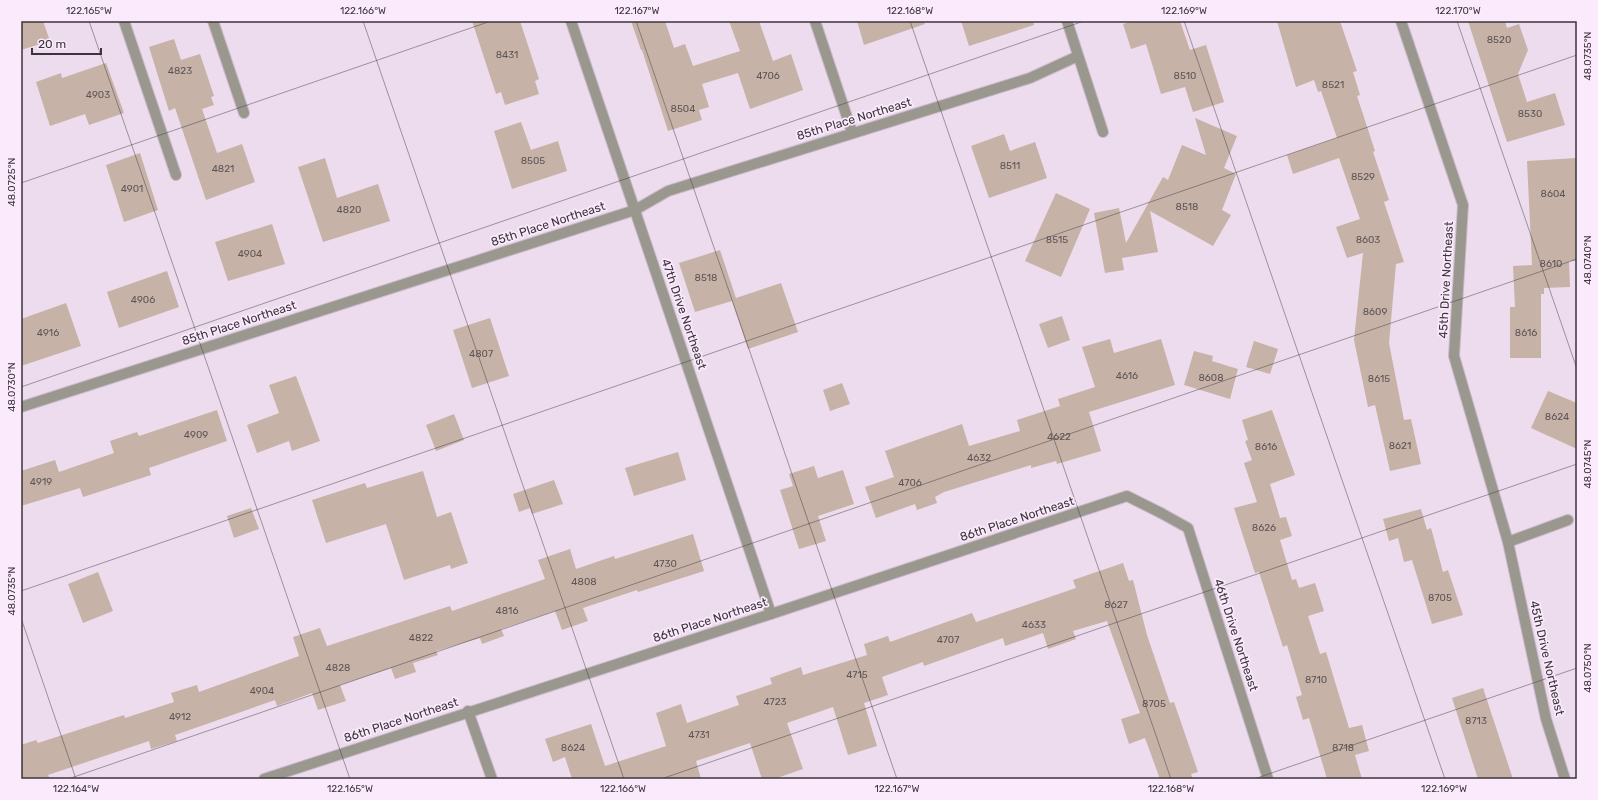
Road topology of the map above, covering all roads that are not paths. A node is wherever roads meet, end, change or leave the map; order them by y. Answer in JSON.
{"nodes":[{"id":1,"x":124,"y":21,"type":"edge"},
{"id":2,"x":213,"y":21,"type":"edge"},
{"id":3,"x":571,"y":21,"type":"edge"},
{"id":4,"x":815,"y":21,"type":"edge"},
{"id":5,"x":1067,"y":21,"type":"edge"},
{"id":6,"x":1402,"y":21,"type":"edge"},
{"id":7,"x":1078,"y":56,"type":"junction"},
{"id":8,"x":244,"y":113,"type":"dead end"},
{"id":9,"x":852,"y":132,"type":"junction"},
{"id":10,"x":1103,"y":132,"type":"dead end"},
{"id":11,"x":176,"y":175,"type":"dead end"},
{"id":12,"x":635,"y":210,"type":"junction"},
{"id":13,"x":21,"y":407,"type":"edge"},
{"id":14,"x":1161,"y":513,"type":"joint"},
{"id":15,"x":1568,"y":520,"type":"dead end"},
{"id":16,"x":1508,"y":542,"type":"junction"},
{"id":17,"x":771,"y":614,"type":"junction"},
{"id":18,"x":468,"y":711,"type":"junction"},
{"id":19,"x":264,"y":779,"type":"edge"},
{"id":20,"x":492,"y":779,"type":"edge"},
{"id":21,"x":1268,"y":779,"type":"edge"},
{"id":22,"x":1565,"y":779,"type":"edge"}],
"edges":[{"from":1,"to":11,"type":"street"},
{"from":2,"to":8,"type":"street"},
{"from":3,"to":12,"type":"street","name":"47th Drive Northeast"},
{"from":4,"to":9,"type":"street"},
{"from":5,"to":7,"type":"street"},
{"from":6,"to":16,"type":"street","name":"45th Drive Northeast"},
{"from":7,"to":9,"type":"street","name":"85th Place Northeast"},
{"from":7,"to":10,"type":"street"},
{"from":9,"to":12,"type":"street","name":"85th Place Northeast"},
{"from":12,"to":13,"type":"street","name":"85th Place Northeast"},
{"from":12,"to":17,"type":"street","name":"47th Drive Northeast"},
{"from":14,"to":17,"type":"street","name":"86th Place Northeast"},
{"from":14,"to":21,"type":"street","name":"46th Drive Northeast"},
{"from":15,"to":16,"type":"street"},
{"from":16,"to":22,"type":"street","name":"45th Drive Northeast"},
{"from":17,"to":18,"type":"street","name":"86th Place Northeast"},
{"from":18,"to":19,"type":"street","name":"86th Place Northeast"},
{"from":18,"to":20,"type":"street"}]}
